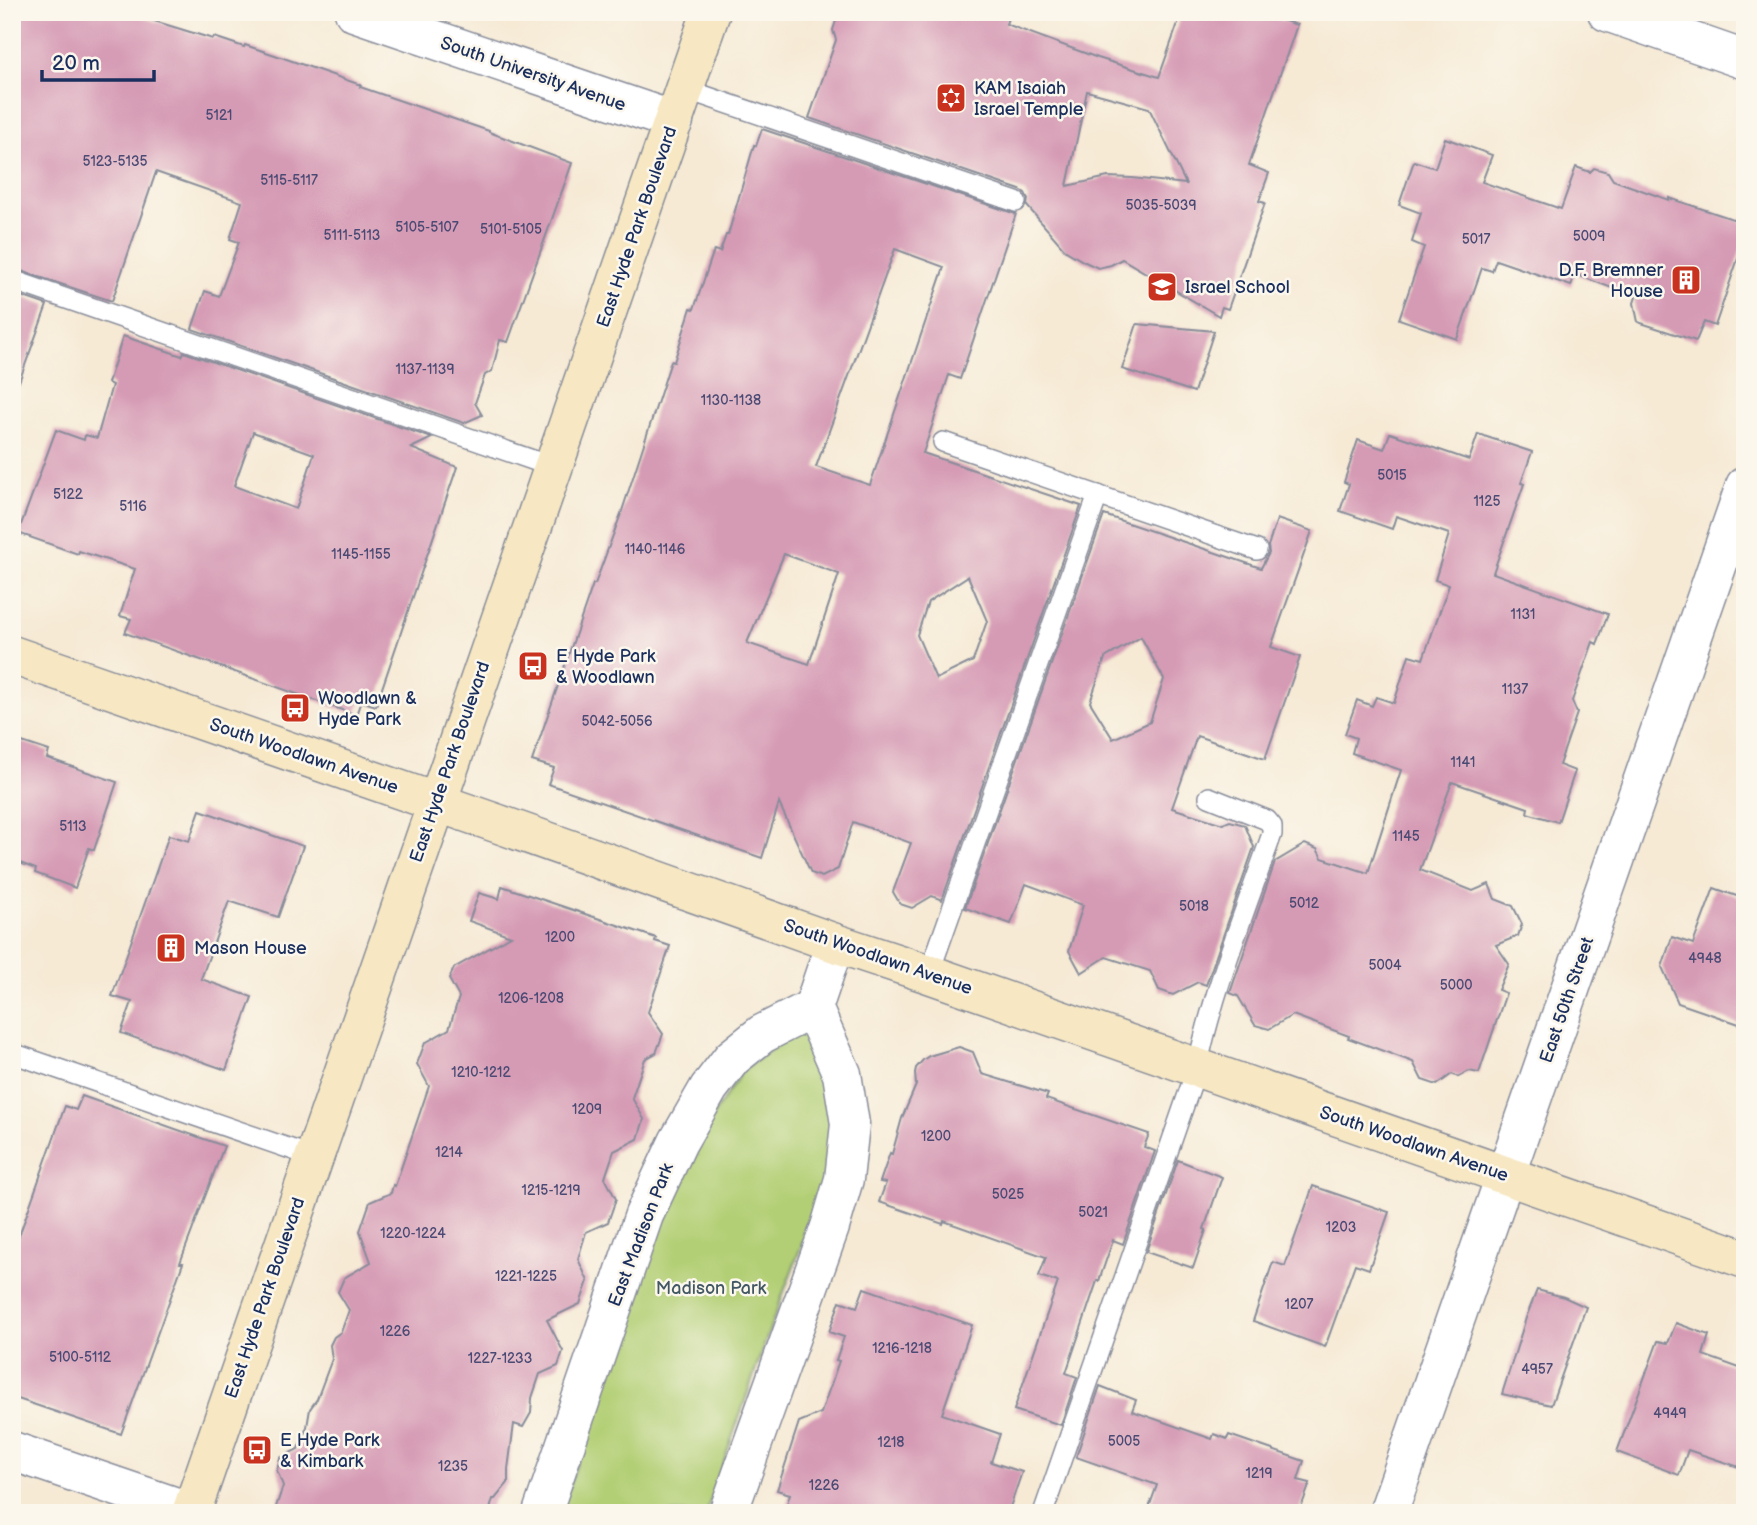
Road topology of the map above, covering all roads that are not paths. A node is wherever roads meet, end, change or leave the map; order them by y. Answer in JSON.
{"nodes":[{"id":1,"x":354,"y":12,"type":"edge"},
{"id":2,"x":711,"y":12,"type":"edge"},
{"id":3,"x":1607,"y":12,"type":"edge"},
{"id":4,"x":1745,"y":60,"type":"edge"},
{"id":5,"x":679,"y":105,"type":"junction"},
{"id":6,"x":1016,"y":202,"type":"dead end"},
{"id":7,"x":12,"y":280,"type":"edge"},
{"id":8,"x":943,"y":442,"type":"dead end"},
{"id":9,"x":553,"y":467,"type":"junction"},
{"id":10,"x":1745,"y":486,"type":"edge"},
{"id":11,"x":1098,"y":495,"type":"junction"},
{"id":12,"x":1257,"y":550,"type":"dead end"},
{"id":13,"x":12,"y":655,"type":"edge"},
{"id":14,"x":1209,"y":797,"type":"dead end"},
{"id":15,"x":436,"y":802,"type":"junction"},
{"id":16,"x":835,"y":943,"type":"junction"},
{"id":17,"x":929,"y":974,"type":"junction"},
{"id":18,"x":813,"y":1008,"type":"junction"},
{"id":19,"x":12,"y":1053,"type":"edge"},
{"id":20,"x":1197,"y":1068,"type":"junction"},
{"id":21,"x":314,"y":1157,"type":"junction"},
{"id":22,"x":1505,"y":1176,"type":"junction"},
{"id":23,"x":1745,"y":1259,"type":"edge"},
{"id":24,"x":12,"y":1451,"type":"edge"},
{"id":25,"x":730,"y":1512,"type":"edge"},
{"id":26,"x":191,"y":1513,"type":"edge"},
{"id":27,"x":542,"y":1513,"type":"edge"},
{"id":28,"x":1043,"y":1513,"type":"edge"},
{"id":29,"x":1388,"y":1513,"type":"edge"}],
"edges":[{"from":1,"to":5,"type":"street","name":"South University Avenue"},
{"from":2,"to":5,"type":"street","name":"East Hyde Park Boulevard"},
{"from":3,"to":4,"type":"street"},
{"from":5,"to":6,"type":"lane"},
{"from":5,"to":9,"type":"street","name":"East Hyde Park Boulevard"},
{"from":7,"to":9,"type":"lane"},
{"from":8,"to":11,"type":"lane"},
{"from":9,"to":15,"type":"street","name":"East Hyde Park Boulevard"},
{"from":10,"to":22,"type":"street","name":"East 50th Street"},
{"from":11,"to":12,"type":"lane"},
{"from":11,"to":17,"type":"lane"},
{"from":13,"to":15,"type":"street","name":"South Woodlawn Avenue"},
{"from":14,"to":20,"type":"lane"},
{"from":15,"to":16,"type":"street","name":"South Woodlawn Avenue"},
{"from":15,"to":21,"type":"street","name":"East Hyde Park Boulevard"},
{"from":16,"to":17,"type":"street","name":"South Woodlawn Avenue"},
{"from":16,"to":18,"type":"street"},
{"from":17,"to":20,"type":"street","name":"South Woodlawn Avenue"},
{"from":18,"to":25,"type":"street"},
{"from":18,"to":27,"type":"street","name":"East Madison Park"},
{"from":19,"to":21,"type":"lane"},
{"from":20,"to":22,"type":"street","name":"South Woodlawn Avenue"},
{"from":20,"to":28,"type":"lane"},
{"from":21,"to":26,"type":"street","name":"East Hyde Park Boulevard"},
{"from":22,"to":23,"type":"street","name":"South Woodlawn Avenue"},
{"from":22,"to":29,"type":"street","name":"East 50th Street"},
{"from":24,"to":26,"type":"street"}]}
